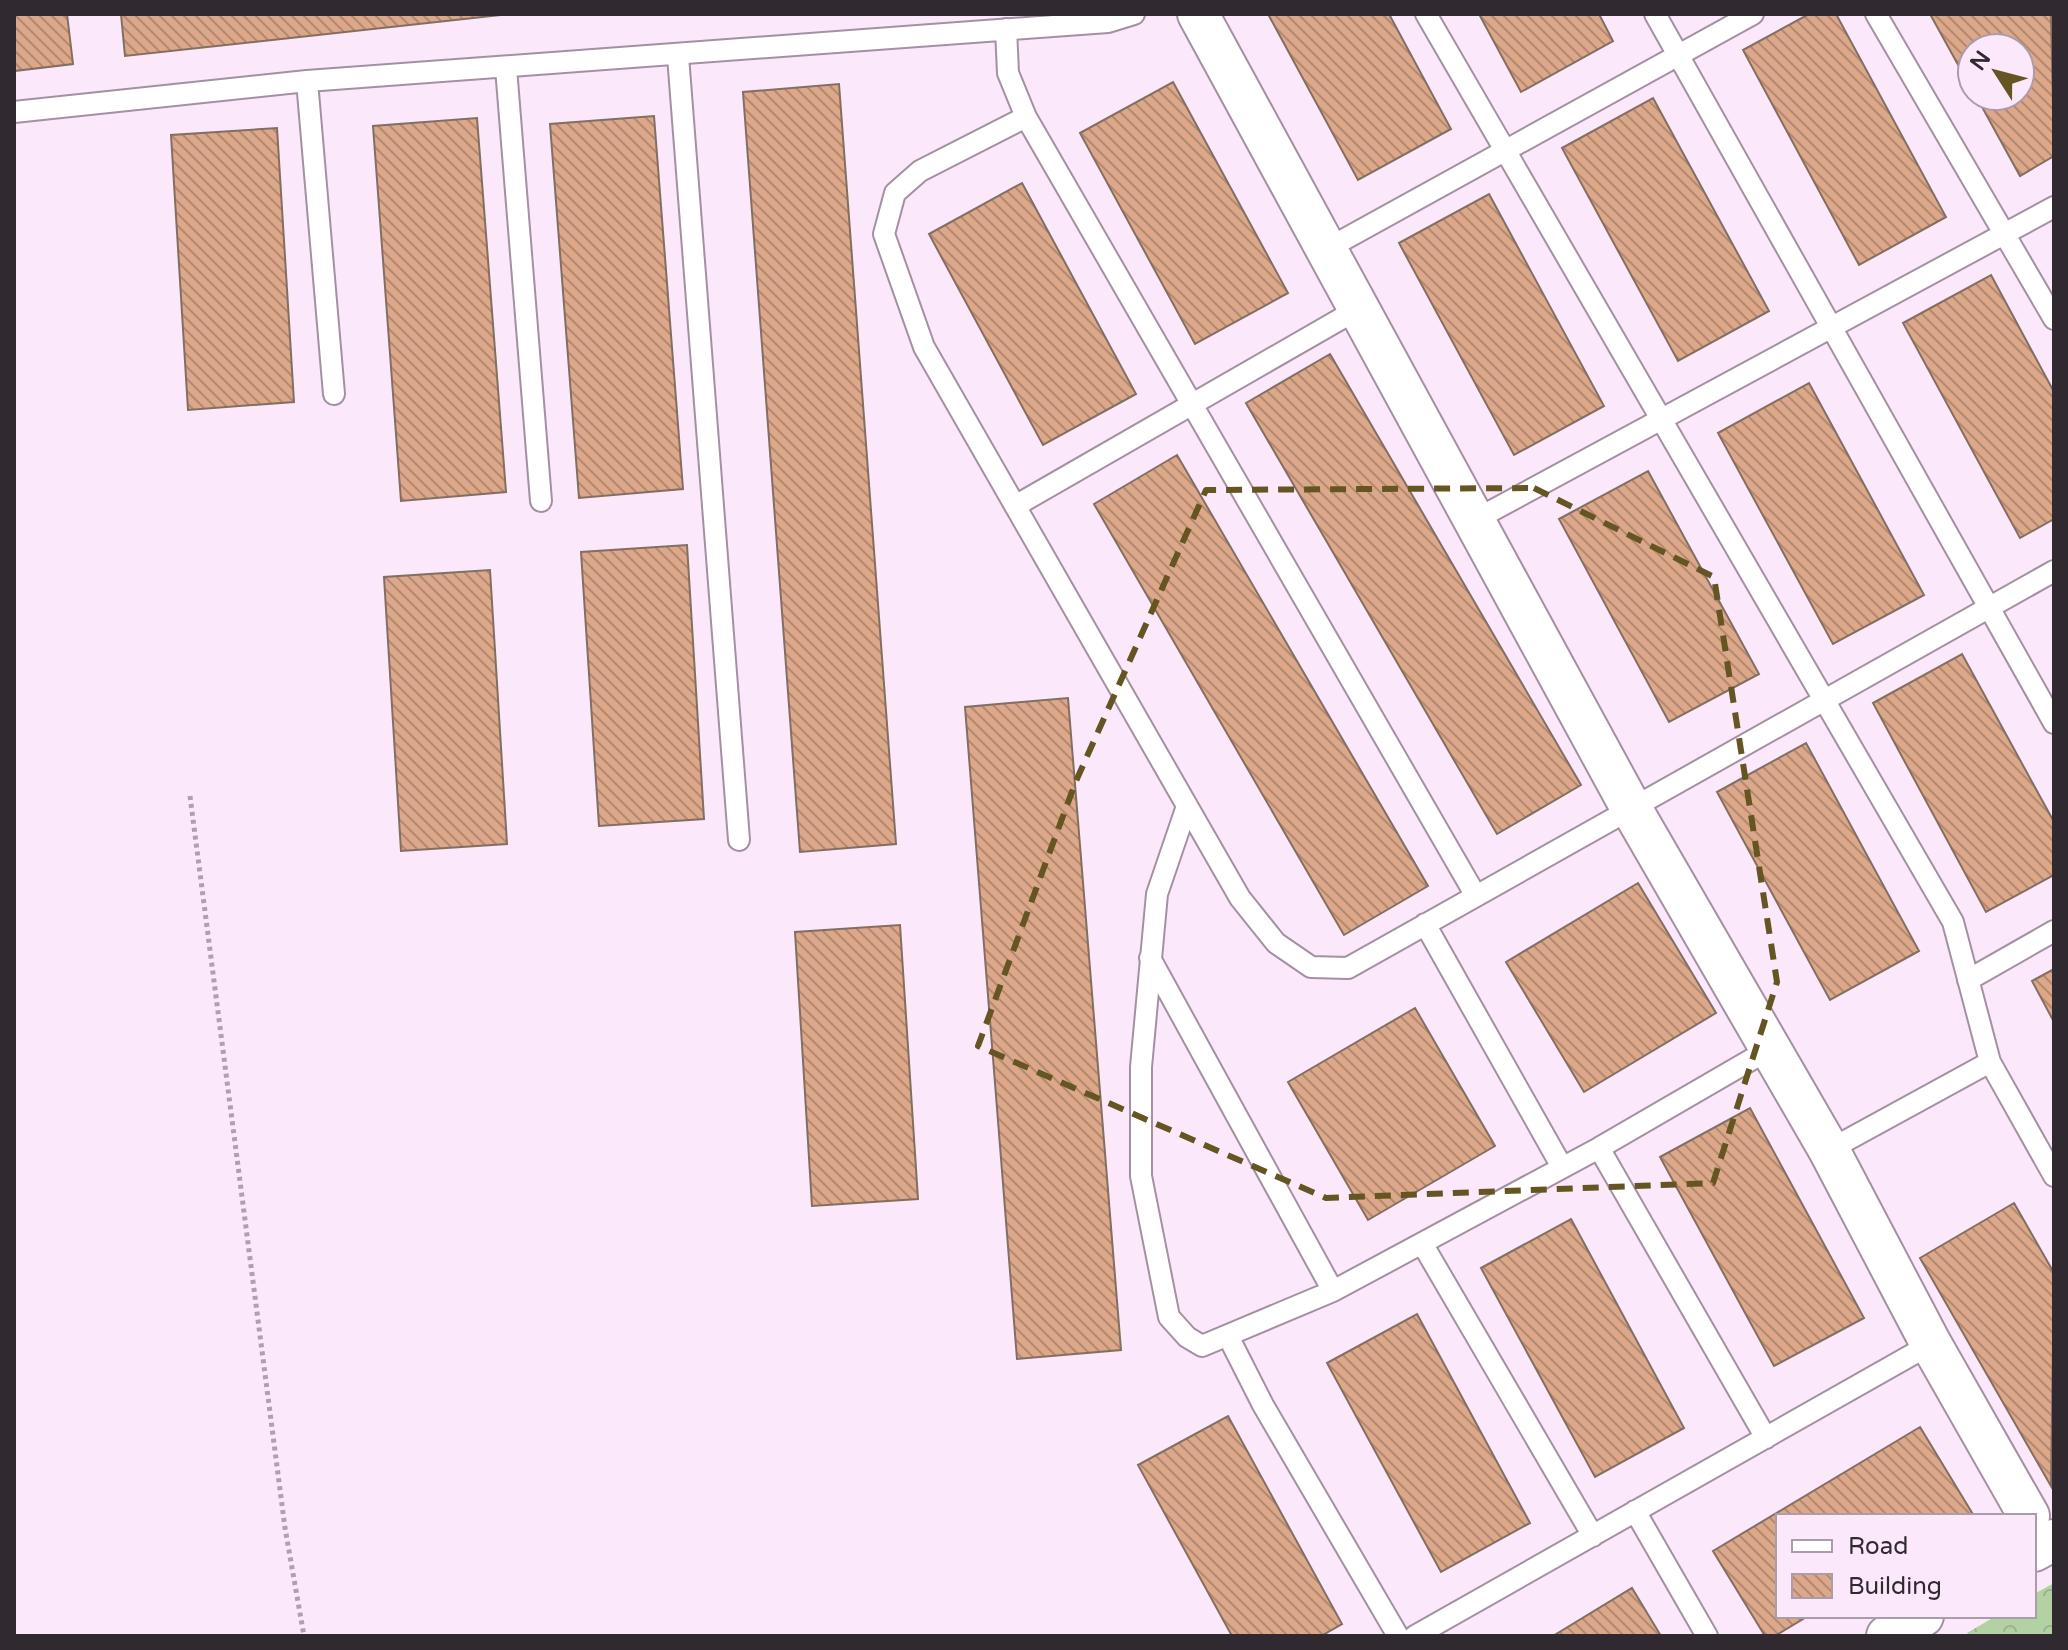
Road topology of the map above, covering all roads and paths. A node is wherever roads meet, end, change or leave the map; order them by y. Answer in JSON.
{"nodes":[{"id":1,"x":1134,"y":14,"type":"edge"},
{"id":2,"x":1198,"y":14,"type":"edge"},
{"id":3,"x":1426,"y":14,"type":"edge"},
{"id":4,"x":1655,"y":14,"type":"edge"},
{"id":5,"x":1753,"y":14,"type":"edge"},
{"id":6,"x":1876,"y":14,"type":"edge"},
{"id":7,"x":1006,"y":29,"type":"junction"},
{"id":8,"x":1676,"y":55,"type":"junction"},
{"id":9,"x":678,"y":56,"type":"junction"},
{"id":10,"x":506,"y":68,"type":"junction"},
{"id":11,"x":307,"y":81,"type":"junction"},
{"id":12,"x":14,"y":112,"type":"edge"},
{"id":13,"x":1026,"y":117,"type":"junction"},
{"id":14,"x":1504,"y":149,"type":"junction"},
{"id":15,"x":2054,"y":207,"type":"edge"},
{"id":16,"x":2004,"y":233,"type":"junction"},
{"id":17,"x":1325,"y":250,"type":"junction"},
{"id":18,"x":1358,"y":309,"type":"junction"},
{"id":19,"x":2054,"y":319,"type":"edge"},
{"id":20,"x":1831,"y":327,"type":"junction"},
{"id":21,"x":334,"y":394,"type":"dead end"},
{"id":22,"x":1191,"y":404,"type":"junction"},
{"id":23,"x":1661,"y":418,"type":"junction"},
{"id":24,"x":541,"y":501,"type":"dead end"},
{"id":25,"x":1015,"y":506,"type":"junction"},
{"id":26,"x":1473,"y":521,"type":"junction"},
{"id":27,"x":2054,"y":571,"type":"edge"},
{"id":28,"x":1989,"y":607,"type":"junction"},
{"id":29,"x":1825,"y":699,"type":"junction"},
{"id":30,"x":2054,"y":723,"type":"edge"},
{"id":31,"x":190,"y":796,"type":"dead end"},
{"id":32,"x":1187,"y":806,"type":"junction"},
{"id":33,"x":1631,"y":808,"type":"junction"},
{"id":34,"x":739,"y":840,"type":"dead end"},
{"id":35,"x":1476,"y":896,"type":"junction"},
{"id":36,"x":1425,"y":924,"type":"junction"},
{"id":37,"x":2054,"y":931,"type":"edge"},
{"id":38,"x":1150,"y":958,"type":"junction"},
{"id":39,"x":1968,"y":980,"type":"junction"},
{"id":40,"x":1768,"y":1050,"type":"junction"},
{"id":41,"x":1990,"y":1062,"type":"junction"},
{"id":42,"x":1599,"y":1148,"type":"junction"},
{"id":43,"x":1829,"y":1150,"type":"junction"},
{"id":44,"x":1562,"y":1167,"type":"junction"},
{"id":45,"x":2054,"y":1176,"type":"edge"},
{"id":46,"x":1423,"y":1245,"type":"junction"},
{"id":47,"x":1333,"y":1291,"type":"junction"},
{"id":48,"x":1228,"y":1336,"type":"junction"},
{"id":49,"x":1931,"y":1344,"type":"junction"},
{"id":50,"x":1766,"y":1438,"type":"junction"},
{"id":51,"x":1635,"y":1511,"type":"junction"},
{"id":52,"x":2027,"y":1514,"type":"edge"},
{"id":53,"x":1593,"y":1536,"type":"junction"},
{"id":54,"x":304,"y":1636,"type":"edge"},
{"id":55,"x":1398,"y":1636,"type":"edge"},
{"id":56,"x":1415,"y":1636,"type":"edge"},
{"id":57,"x":1707,"y":1636,"type":"edge"}],
"edges":[{"from":1,"to":7,"type":"lane"},
{"from":2,"to":17,"type":"street"},
{"from":3,"to":14,"type":"lane"},
{"from":4,"to":8,"type":"lane"},
{"from":5,"to":8,"type":"lane"},
{"from":6,"to":16,"type":"lane"},
{"from":7,"to":9,"type":"lane"},
{"from":7,"to":13,"type":"lane"},
{"from":8,"to":14,"type":"lane"},
{"from":8,"to":20,"type":"lane"},
{"from":9,"to":10,"type":"lane"},
{"from":9,"to":34,"type":"lane"},
{"from":10,"to":11,"type":"lane"},
{"from":10,"to":24,"type":"lane"},
{"from":11,"to":12,"type":"lane"},
{"from":11,"to":21,"type":"lane"},
{"from":13,"to":22,"type":"lane"},
{"from":13,"to":25,"type":"lane"},
{"from":14,"to":17,"type":"lane"},
{"from":14,"to":23,"type":"lane"},
{"from":15,"to":16,"type":"lane"},
{"from":16,"to":19,"type":"lane"},
{"from":16,"to":20,"type":"lane"},
{"from":17,"to":18,"type":"street"},
{"from":18,"to":22,"type":"lane"},
{"from":18,"to":26,"type":"street"},
{"from":20,"to":23,"type":"lane"},
{"from":20,"to":28,"type":"lane"},
{"from":22,"to":25,"type":"lane"},
{"from":22,"to":35,"type":"lane"},
{"from":23,"to":26,"type":"lane"},
{"from":23,"to":29,"type":"lane"},
{"from":25,"to":32,"type":"lane"},
{"from":26,"to":33,"type":"street"},
{"from":27,"to":28,"type":"lane"},
{"from":28,"to":29,"type":"lane"},
{"from":28,"to":30,"type":"lane"},
{"from":29,"to":33,"type":"lane"},
{"from":29,"to":39,"type":"lane"},
{"from":31,"to":54,"type":"path"},
{"from":32,"to":36,"type":"lane"},
{"from":32,"to":38,"type":"lane"},
{"from":33,"to":35,"type":"lane"},
{"from":33,"to":40,"type":"street"},
{"from":35,"to":36,"type":"lane"},
{"from":36,"to":44,"type":"lane"},
{"from":37,"to":39,"type":"lane"},
{"from":38,"to":47,"type":"lane"},
{"from":38,"to":48,"type":"lane"},
{"from":39,"to":41,"type":"lane"},
{"from":40,"to":42,"type":"lane"},
{"from":40,"to":43,"type":"street"},
{"from":41,"to":43,"type":"lane"},
{"from":41,"to":45,"type":"lane"},
{"from":42,"to":44,"type":"lane"},
{"from":42,"to":50,"type":"lane"},
{"from":43,"to":49,"type":"street"},
{"from":44,"to":46,"type":"lane"},
{"from":46,"to":47,"type":"lane"},
{"from":46,"to":53,"type":"lane"},
{"from":47,"to":48,"type":"lane"},
{"from":48,"to":55,"type":"lane"},
{"from":49,"to":50,"type":"lane"},
{"from":49,"to":52,"type":"street"},
{"from":50,"to":51,"type":"lane"},
{"from":51,"to":53,"type":"lane"},
{"from":51,"to":57,"type":"lane"},
{"from":53,"to":56,"type":"lane"}]}
